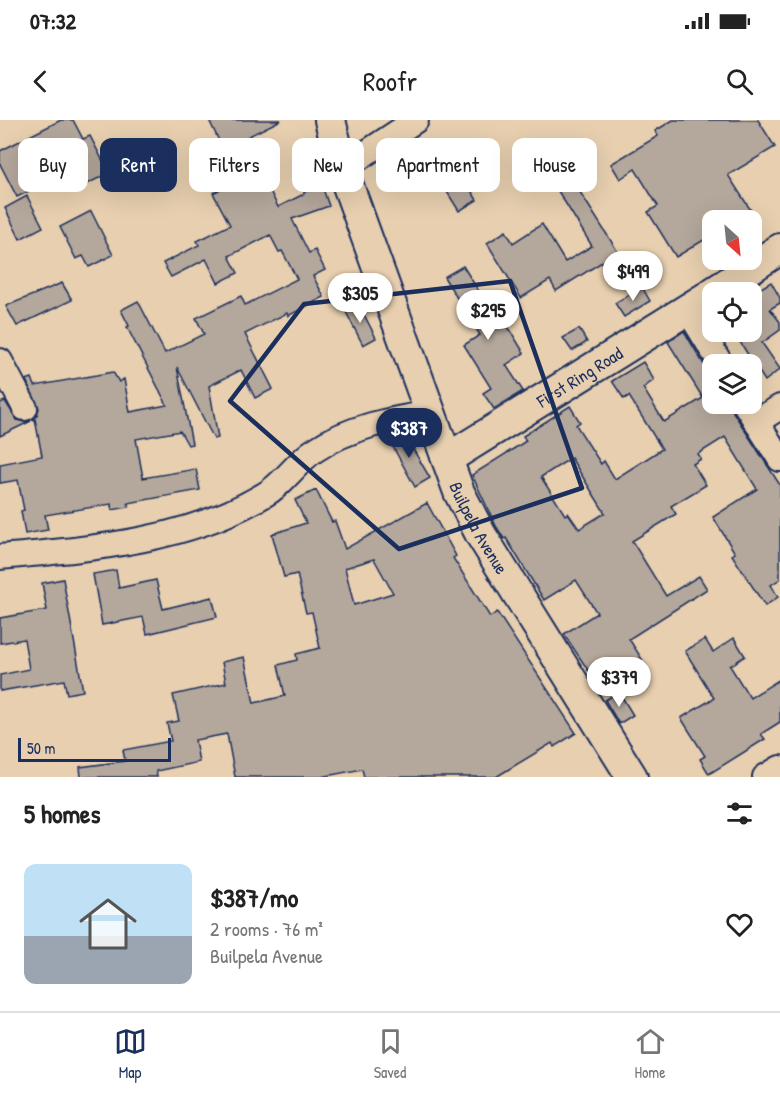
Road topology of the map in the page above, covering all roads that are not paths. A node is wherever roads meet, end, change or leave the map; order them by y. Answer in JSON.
{"nodes":[{"id":1,"x":330,"y":120,"type":"edge"},
{"id":2,"x":416,"y":120,"type":"edge"},
{"id":3,"x":334,"y":138,"type":"edge"},
{"id":4,"x":364,"y":154,"type":"edge"},
{"id":5,"x":350,"y":192,"type":"edge"},
{"id":6,"x":780,"y":249,"type":"edge"},
{"id":7,"x":730,"y":282,"type":"edge"},
{"id":8,"x":702,"y":300,"type":"edge"},
{"id":9,"x":688,"y":310,"type":"junction"},
{"id":10,"x":715,"y":354,"type":"edge"},
{"id":11,"x":0,"y":361,"type":"edge"},
{"id":12,"x":780,"y":407,"type":"edge"},
{"id":13,"x":25,"y":408,"type":"dead end"},
{"id":14,"x":762,"y":411,"type":"edge"},
{"id":15,"x":431,"y":412,"type":"junction"},
{"id":16,"x":752,"y":414,"type":"edge"},
{"id":17,"x":447,"y":459,"type":"junction"},
{"id":18,"x":780,"y":459,"type":"edge"},
{"id":19,"x":0,"y":557,"type":"edge"},
{"id":20,"x":780,"y":768,"type":"edge"},
{"id":21,"x":632,"y":777,"type":"edge"},
{"id":22,"x":765,"y":777,"type":"edge"}],
"edges":[{"from":1,"to":3,"type":"street","name":"Builpela Avenue"},
{"from":2,"to":4,"type":"street"},
{"from":5,"to":15,"type":"street","name":"Builpela Avenue"},
{"from":6,"to":7,"type":"street","name":"First Ring Road"},
{"from":8,"to":9,"type":"street","name":"First Ring Road"},
{"from":9,"to":10,"type":"street"},
{"from":9,"to":17,"type":"street","name":"First Ring Road"},
{"from":11,"to":13,"type":"street"},
{"from":12,"to":14,"type":"street"},
{"from":15,"to":17,"type":"street","name":"Builpela Avenue"},
{"from":15,"to":19,"type":"street"},
{"from":16,"to":18,"type":"street"},
{"from":17,"to":21,"type":"street","name":"Builpela Avenue"},
{"from":20,"to":22,"type":"street"}]}
